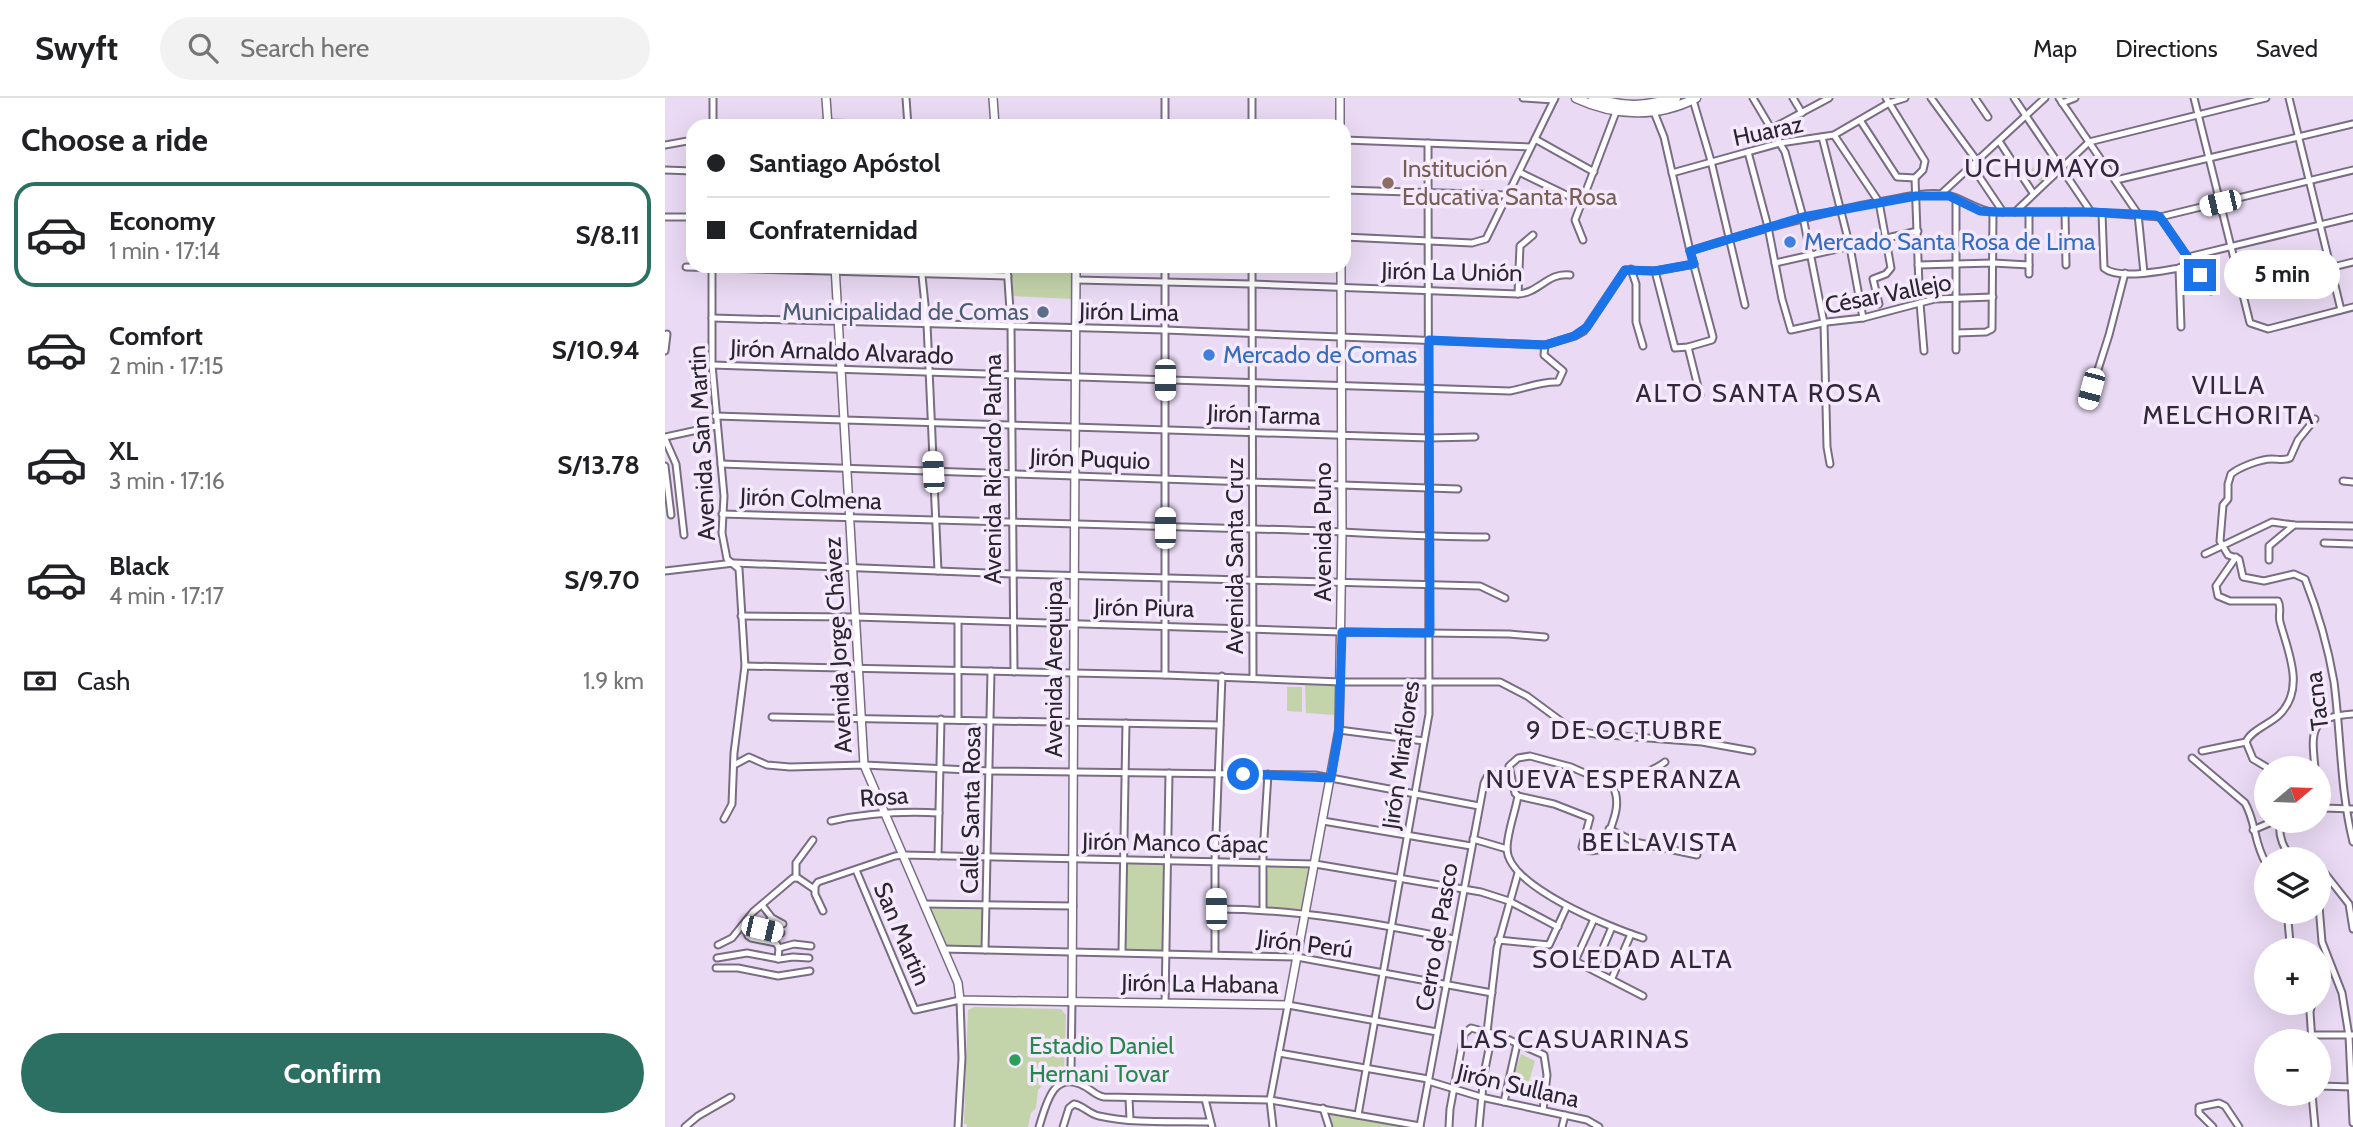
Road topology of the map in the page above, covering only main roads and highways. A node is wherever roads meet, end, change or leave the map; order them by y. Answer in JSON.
{"nodes":[{"id":1,"x":1576,"y":98,"type":"edge"},
{"id":2,"x":1594,"y":98,"type":"edge"},
{"id":3,"x":1675,"y":98,"type":"edge"},
{"id":4,"x":1695,"y":99,"type":"edge"}],
"edges":[{"from":1,"to":4,"type":"main road"},
{"from":2,"to":3,"type":"highway"}]}
